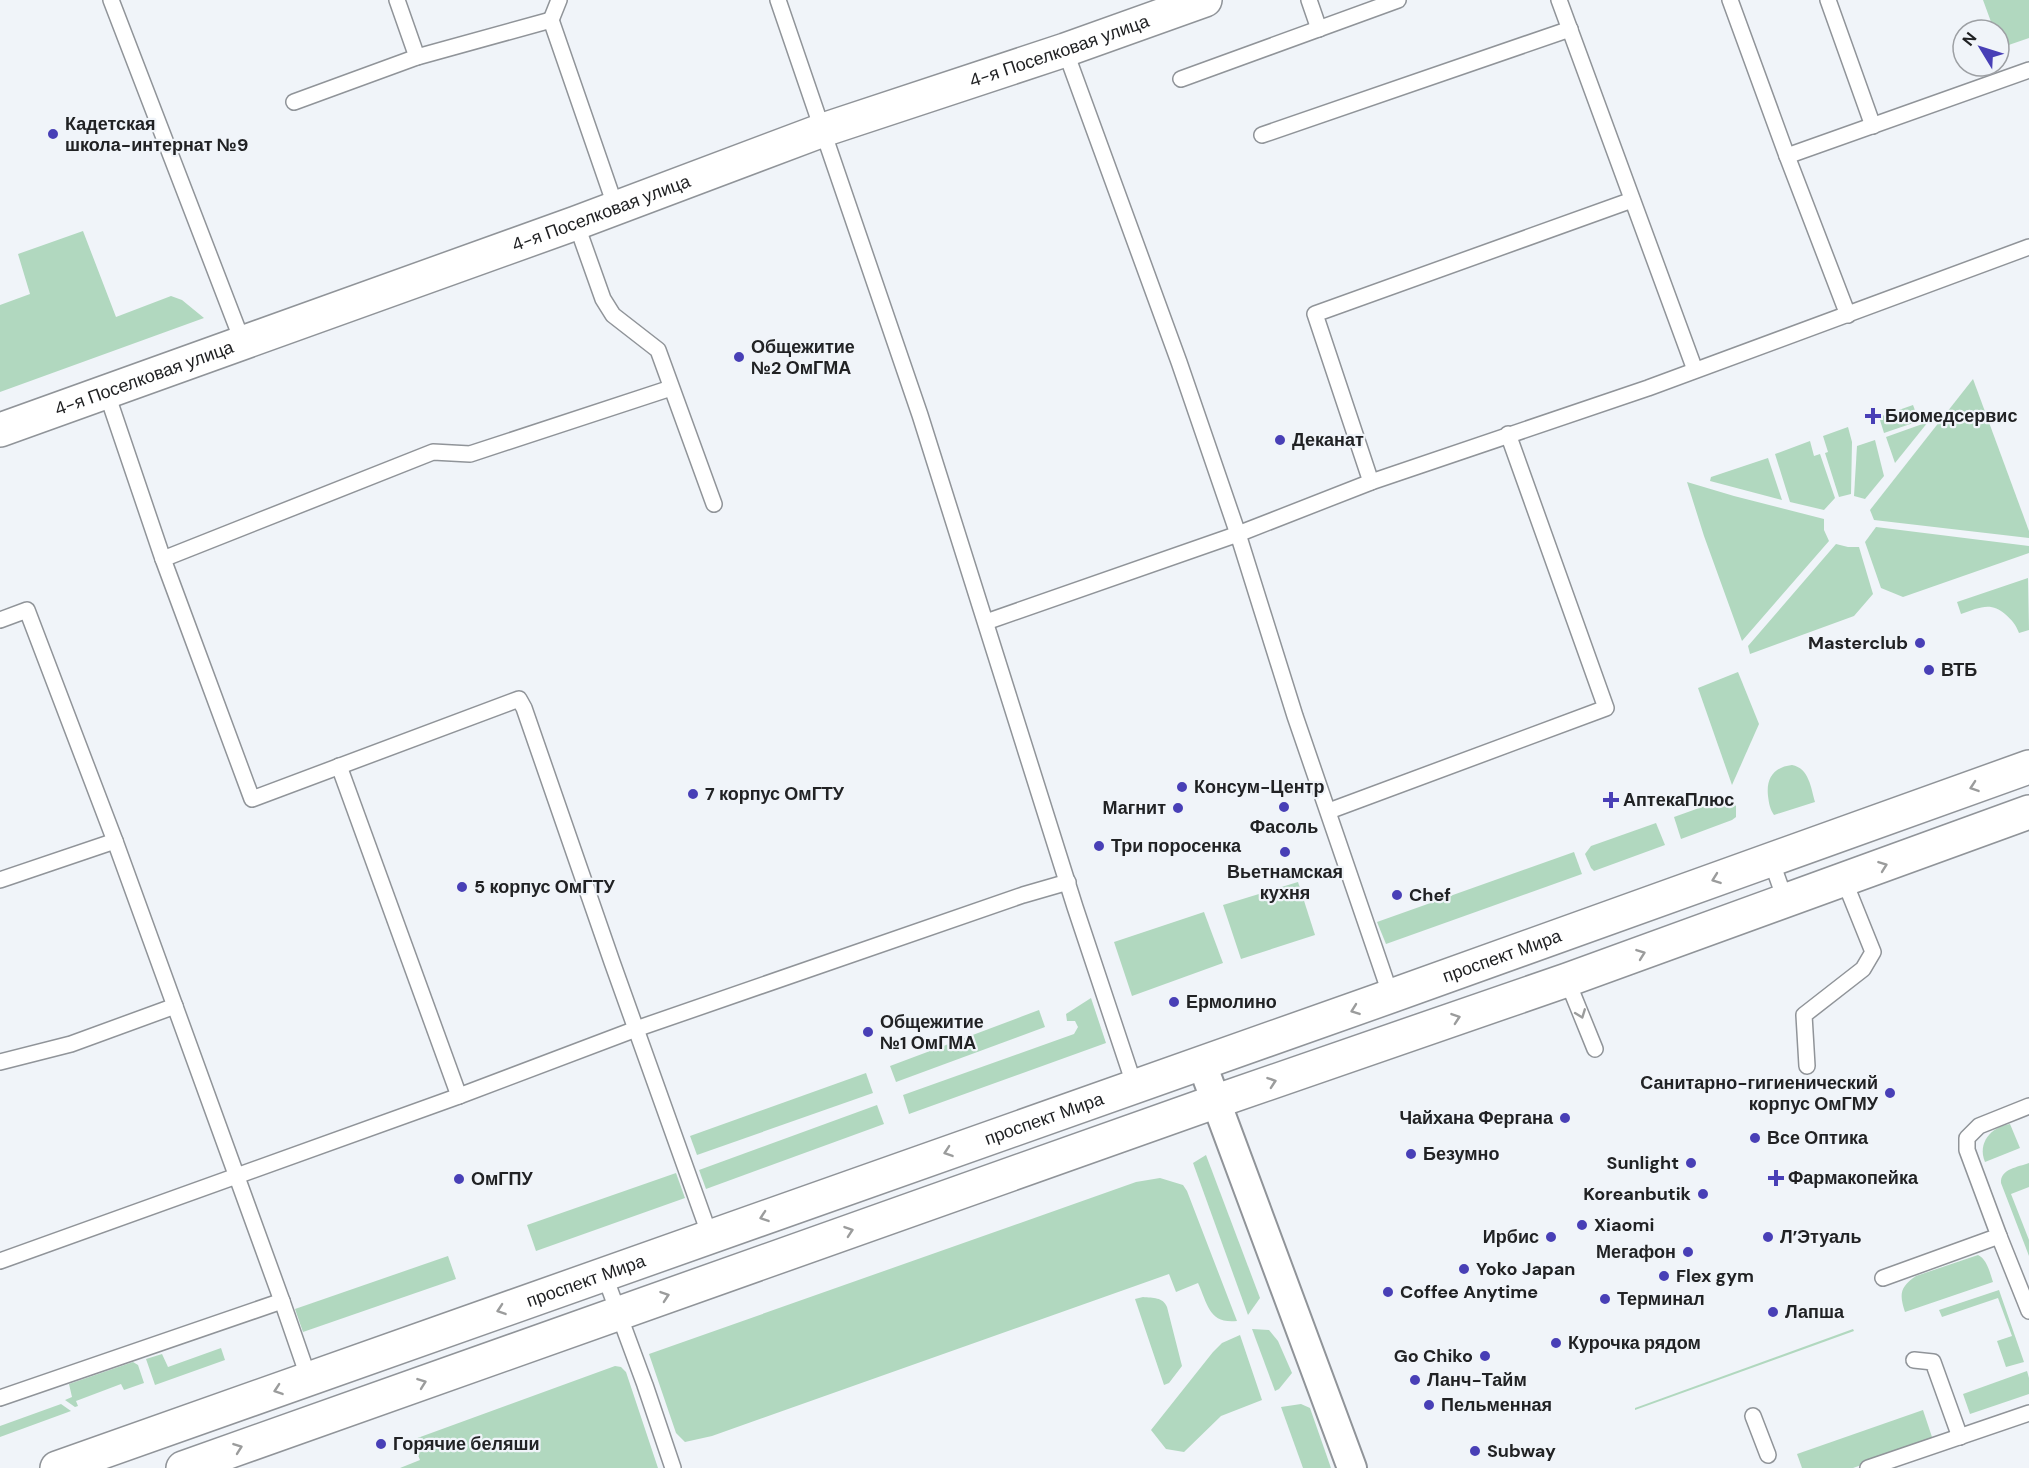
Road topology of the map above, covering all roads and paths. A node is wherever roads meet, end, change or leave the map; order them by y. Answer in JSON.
{"nodes":[{"id":1,"x":111,"y":0,"type":"edge"},
{"id":2,"x":397,"y":0,"type":"edge"},
{"id":3,"x":559,"y":0,"type":"edge"},
{"id":4,"x":778,"y":0,"type":"edge"},
{"id":5,"x":1205,"y":0,"type":"edge"},
{"id":6,"x":1309,"y":0,"type":"edge"},
{"id":7,"x":1398,"y":0,"type":"edge"},
{"id":8,"x":1559,"y":0,"type":"edge"},
{"id":9,"x":1730,"y":0,"type":"edge"},
{"id":10,"x":1828,"y":0,"type":"edge"},
{"id":11,"x":550,"y":20,"type":"junction"},
{"id":12,"x":1319,"y":29,"type":"junction"},
{"id":13,"x":1570,"y":29,"type":"junction"},
{"id":14,"x":1065,"y":50,"type":"junction"},
{"id":15,"x":417,"y":57,"type":"junction"},
{"id":16,"x":2029,"y":70,"type":"edge"},
{"id":17,"x":1181,"y":79,"type":"dead end"},
{"id":18,"x":294,"y":102,"type":"dead end"},
{"id":19,"x":1873,"y":126,"type":"junction"},
{"id":20,"x":823,"y":130,"type":"junction"},
{"id":21,"x":1262,"y":135,"type":"dead end"},
{"id":22,"x":1787,"y":156,"type":"junction"},
{"id":23,"x":1632,"y":200,"type":"junction"},
{"id":24,"x":616,"y":208,"type":"junction"},
{"id":25,"x":576,"y":223,"type":"junction"},
{"id":26,"x":2029,"y":247,"type":"edge"},
{"id":27,"x":1848,"y":315,"type":"junction"},
{"id":28,"x":243,"y":343,"type":"junction"},
{"id":29,"x":1695,"y":370,"type":"junction"},
{"id":30,"x":671,"y":388,"type":"junction"},
{"id":31,"x":106,"y":392,"type":"junction"},
{"id":32,"x":0,"y":430,"type":"edge"},
{"id":33,"x":1508,"y":434,"type":"junction"},
{"id":34,"x":1371,"y":482,"type":"junction"},
{"id":35,"x":714,"y":504,"type":"dead end"},
{"id":36,"x":1238,"y":534,"type":"junction"},
{"id":37,"x":163,"y":559,"type":"junction"},
{"id":38,"x":0,"y":620,"type":"edge"},
{"id":39,"x":986,"y":622,"type":"junction"},
{"id":40,"x":339,"y":766,"type":"junction"},
{"id":41,"x":2029,"y":767,"type":"edge"},
{"id":42,"x":1329,"y":811,"type":"junction"},
{"id":43,"x":2029,"y":812,"type":"edge"},
{"id":44,"x":115,"y":841,"type":"junction"},
{"id":45,"x":1771,"y":860,"type":"junction"},
{"id":46,"x":0,"y":880,"type":"edge"},
{"id":47,"x":1844,"y":880,"type":"junction"},
{"id":48,"x":1068,"y":882,"type":"junction"},
{"id":49,"x":1786,"y":902,"type":"junction"},
{"id":50,"x":1568,"y":980,"type":"junction"},
{"id":51,"x":1391,"y":996,"type":"junction"},
{"id":52,"x":175,"y":1006,"type":"junction"},
{"id":53,"x":636,"y":1029,"type":"junction"},
{"id":54,"x":1595,"y":1049,"type":"dead end"},
{"id":55,"x":0,"y":1062,"type":"edge"},
{"id":56,"x":1202,"y":1064,"type":"junction"},
{"id":57,"x":1807,"y":1066,"type":"dead end"},
{"id":58,"x":1135,"y":1087,"type":"junction"},
{"id":59,"x":459,"y":1096,"type":"junction"},
{"id":60,"x":1217,"y":1101,"type":"junction"},
{"id":61,"x":2029,"y":1106,"type":"edge"},
{"id":62,"x":236,"y":1175,"type":"junction"},
{"id":63,"x":710,"y":1236,"type":"junction"},
{"id":64,"x":1999,"y":1236,"type":"junction"},
{"id":65,"x":0,"y":1261,"type":"edge"},
{"id":66,"x":604,"y":1274,"type":"junction"},
{"id":67,"x":1883,"y":1278,"type":"dead end"},
{"id":68,"x":282,"y":1301,"type":"junction"},
{"id":69,"x":2029,"y":1311,"type":"edge"},
{"id":70,"x":619,"y":1312,"type":"junction"},
{"id":71,"x":1914,"y":1360,"type":"dead end"},
{"id":72,"x":309,"y":1379,"type":"junction"},
{"id":73,"x":0,"y":1398,"type":"edge"},
{"id":74,"x":2029,"y":1413,"type":"edge"},
{"id":75,"x":1753,"y":1416,"type":"dead end"},
{"id":76,"x":1960,"y":1437,"type":"junction"},
{"id":77,"x":1768,"y":1455,"type":"dead end"},
{"id":78,"x":57,"y":1468,"type":"edge"},
{"id":79,"x":183,"y":1468,"type":"edge"},
{"id":80,"x":674,"y":1468,"type":"edge"},
{"id":81,"x":1352,"y":1468,"type":"edge"},
{"id":82,"x":1868,"y":1468,"type":"edge"}],
"edges":[{"from":1,"to":28,"type":"lane"},
{"from":2,"to":15,"type":"lane"},
{"from":3,"to":11,"type":"lane"},
{"from":4,"to":20,"type":"lane"},
{"from":5,"to":14,"type":"main road","name":"4-я Поселковая улица"},
{"from":6,"to":12,"type":"lane"},
{"from":7,"to":12,"type":"lane"},
{"from":8,"to":13,"type":"lane"},
{"from":9,"to":22,"type":"lane"},
{"from":10,"to":19,"type":"lane"},
{"from":11,"to":15,"type":"lane"},
{"from":11,"to":24,"type":"lane"},
{"from":12,"to":17,"type":"lane"},
{"from":13,"to":21,"type":"lane"},
{"from":13,"to":23,"type":"lane"},
{"from":14,"to":20,"type":"main road","name":"4-я Поселковая улица"},
{"from":14,"to":36,"type":"lane"},
{"from":15,"to":18,"type":"lane"},
{"from":16,"to":19,"type":"lane"},
{"from":19,"to":22,"type":"lane"},
{"from":20,"to":24,"type":"main road","name":"4-я Поселковая улица"},
{"from":20,"to":39,"type":"lane"},
{"from":22,"to":27,"type":"lane"},
{"from":23,"to":29,"type":"lane"},
{"from":23,"to":34,"type":"lane"},
{"from":24,"to":25,"type":"main road","name":"4-я Поселковая улица"},
{"from":25,"to":28,"type":"main road","name":"4-я Поселковая улица"},
{"from":25,"to":30,"type":"lane"},
{"from":26,"to":27,"type":"lane"},
{"from":27,"to":29,"type":"lane"},
{"from":28,"to":31,"type":"main road","name":"4-я Поселковая улица"},
{"from":29,"to":33,"type":"lane"},
{"from":30,"to":35,"type":"lane"},
{"from":30,"to":37,"type":"lane"},
{"from":31,"to":32,"type":"main road","name":"4-я Поселковая улица"},
{"from":31,"to":37,"type":"lane"},
{"from":33,"to":34,"type":"lane"},
{"from":33,"to":42,"type":"lane"},
{"from":34,"to":36,"type":"lane"},
{"from":36,"to":39,"type":"lane"},
{"from":36,"to":42,"type":"lane"},
{"from":37,"to":40,"type":"lane"},
{"from":38,"to":44,"type":"lane"},
{"from":39,"to":48,"type":"lane"},
{"from":40,"to":53,"type":"lane"},
{"from":40,"to":59,"type":"lane"},
{"from":41,"to":45,"type":"main road","name":"проспект Мира","one_way":true},
{"from":42,"to":51,"type":"lane"},
{"from":47,"to":43,"type":"main road","one_way":true},
{"from":44,"to":46,"type":"lane"},
{"from":44,"to":52,"type":"lane"},
{"from":45,"to":49,"type":"lane"},
{"from":45,"to":51,"type":"main road","name":"проспект Мира","one_way":true},
{"from":47,"to":49,"type":"main road"},
{"from":47,"to":57,"type":"lane"},
{"from":48,"to":53,"type":"lane"},
{"from":48,"to":58,"type":"lane"},
{"from":50,"to":49,"type":"main road","one_way":true},
{"from":50,"to":54,"type":"lane","one_way":true},
{"from":60,"to":50,"type":"main road","one_way":true},
{"from":51,"to":56,"type":"main road","name":"проспект Мира","one_way":true},
{"from":52,"to":55,"type":"lane"},
{"from":52,"to":62,"type":"lane"},
{"from":53,"to":59,"type":"lane"},
{"from":53,"to":63,"type":"lane"},
{"from":56,"to":58,"type":"main road","name":"проспект Мира"},
{"from":56,"to":60,"type":"street"},
{"from":58,"to":63,"type":"main road","name":"проспект Мира","one_way":true},
{"from":59,"to":62,"type":"lane"},
{"from":70,"to":60,"type":"main road","one_way":true},
{"from":60,"to":81,"type":"street"},
{"from":61,"to":64,"type":"lane"},
{"from":62,"to":65,"type":"lane"},
{"from":62,"to":68,"type":"lane"},
{"from":63,"to":66,"type":"main road","name":"проспект Мира"},
{"from":64,"to":67,"type":"lane"},
{"from":64,"to":69,"type":"lane"},
{"from":66,"to":70,"type":"lane"},
{"from":66,"to":72,"type":"main road","name":"проспект Мира","one_way":true},
{"from":68,"to":72,"type":"lane"},
{"from":68,"to":73,"type":"lane"},
{"from":79,"to":70,"type":"main road","one_way":true},
{"from":70,"to":80,"type":"lane"},
{"from":71,"to":76,"type":"lane"},
{"from":72,"to":78,"type":"main road","name":"проспект Мира","one_way":true},
{"from":74,"to":76,"type":"lane"},
{"from":75,"to":77,"type":"lane"},
{"from":76,"to":82,"type":"lane"}]}
